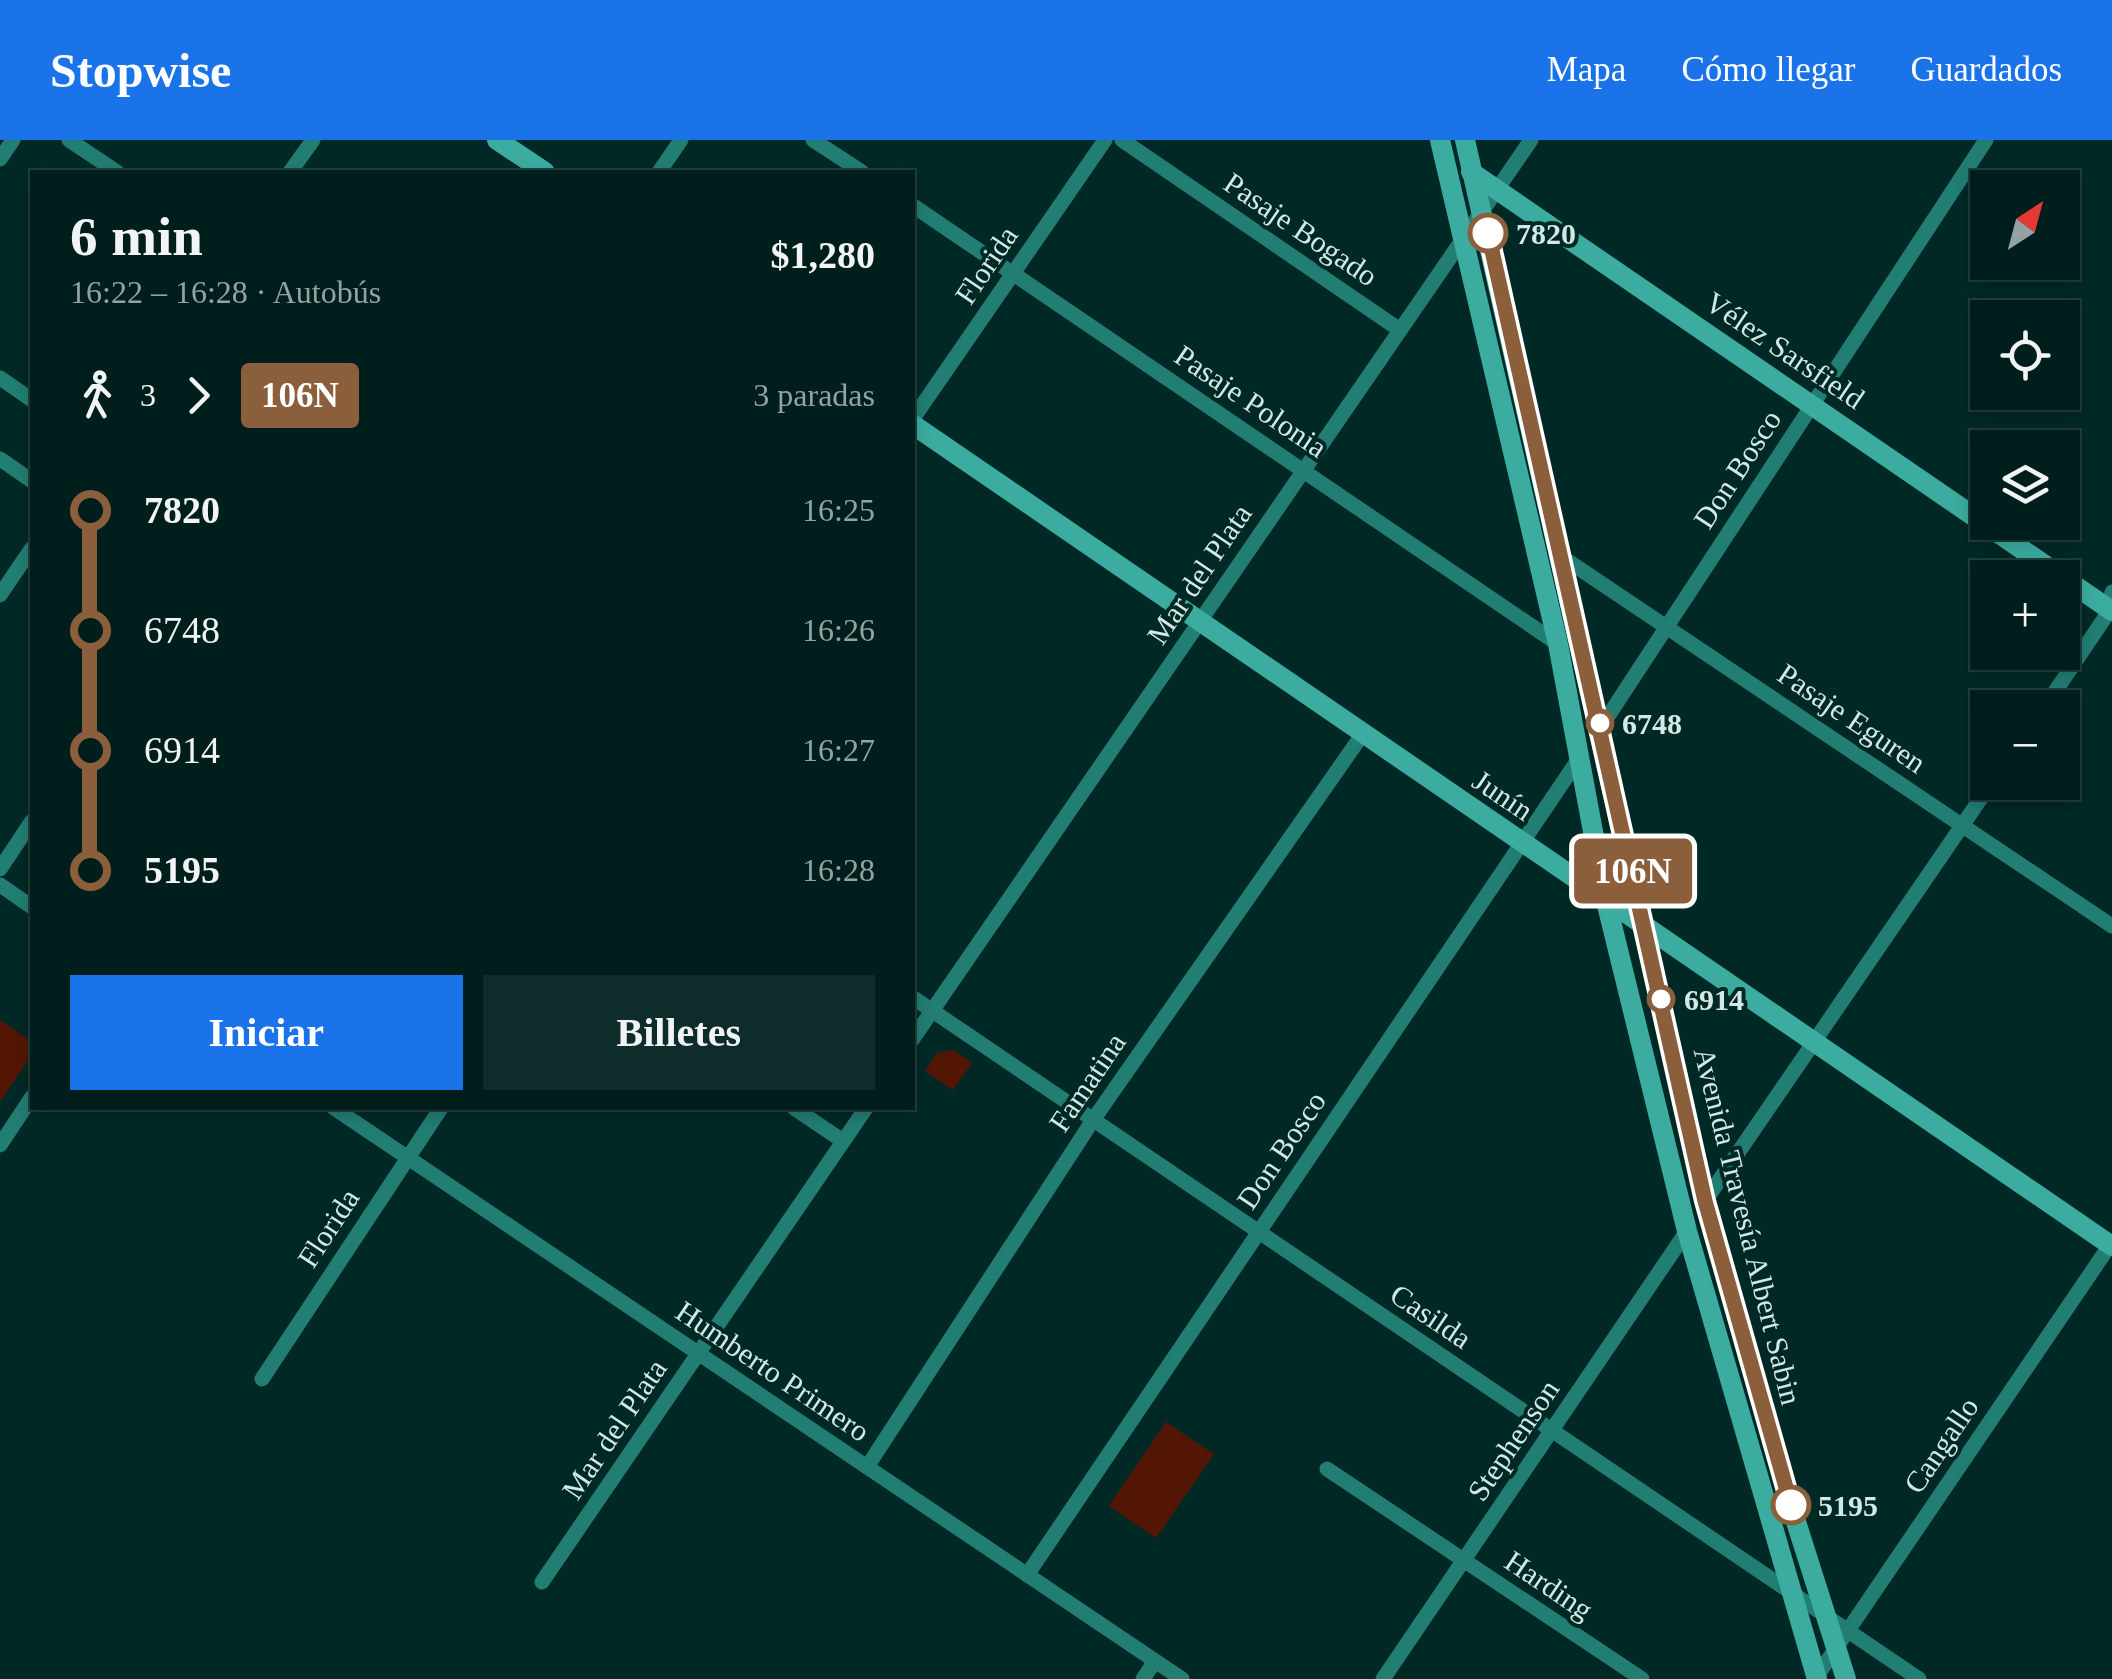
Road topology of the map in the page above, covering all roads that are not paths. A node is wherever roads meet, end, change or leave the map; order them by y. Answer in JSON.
{"nodes":[{"id":1,"x":13,"y":140,"type":"edge"},
{"id":2,"x":69,"y":140,"type":"edge"},
{"id":3,"x":313,"y":140,"type":"edge"},
{"id":4,"x":498,"y":140,"type":"edge"},
{"id":5,"x":680,"y":140,"type":"edge"},
{"id":6,"x":813,"y":140,"type":"edge"},
{"id":7,"x":1105,"y":140,"type":"edge"},
{"id":8,"x":1122,"y":140,"type":"edge"},
{"id":9,"x":1424,"y":140,"type":"edge"},
{"id":10,"x":1465,"y":140,"type":"edge"},
{"id":11,"x":1531,"y":140,"type":"edge"},
{"id":12,"x":1986,"y":140,"type":"edge"},
{"id":13,"x":1441,"y":147,"type":"edge"},
{"id":14,"x":0,"y":159,"type":"edge"},
{"id":15,"x":114,"y":170,"type":"edge"},
{"id":16,"x":291,"y":170,"type":"edge"},
{"id":17,"x":542,"y":170,"type":"edge"},
{"id":18,"x":659,"y":170,"type":"edge"},
{"id":19,"x":859,"y":170,"type":"edge"},
{"id":20,"x":1473,"y":174,"type":"junction"},
{"id":21,"x":1496,"y":190,"type":"junction"},
{"id":22,"x":915,"y":207,"type":"edge"},
{"id":23,"x":1483,"y":210,"type":"junction"},
{"id":24,"x":1464,"y":238,"type":"junction"},
{"id":25,"x":1014,"y":272,"type":"junction"},
{"id":26,"x":1400,"y":330,"type":"junction"},
{"id":27,"x":0,"y":378,"type":"edge"},
{"id":28,"x":30,"y":399,"type":"edge"},
{"id":29,"x":1812,"y":403,"type":"junction"},
{"id":30,"x":915,"y":418,"type":"edge"},
{"id":31,"x":915,"y":424,"type":"edge"},
{"id":32,"x":0,"y":459,"type":"edge"},
{"id":33,"x":1304,"y":470,"type":"junction"},
{"id":34,"x":30,"y":480,"type":"edge"},
{"id":35,"x":30,"y":551,"type":"edge"},
{"id":36,"x":1562,"y":557,"type":"junction"},
{"id":37,"x":0,"y":595,"type":"edge"},
{"id":38,"x":2111,"y":604,"type":"edge"},
{"id":39,"x":1198,"y":624,"type":"junction"},
{"id":40,"x":1668,"y":628,"type":"junction"},
{"id":41,"x":1558,"y":644,"type":"junction"},
{"id":42,"x":2056,"y":690,"type":"edge"},
{"id":43,"x":1601,"y":727,"type":"junction"},
{"id":44,"x":1362,"y":736,"type":"junction"},
{"id":45,"x":1580,"y":756,"type":"junction"},
{"id":46,"x":1980,"y":800,"type":"edge"},
{"id":47,"x":30,"y":824,"type":"edge"},
{"id":48,"x":1963,"y":826,"type":"junction"},
{"id":49,"x":1521,"y":843,"type":"junction"},
{"id":50,"x":0,"y":869,"type":"edge"},
{"id":51,"x":0,"y":885,"type":"edge"},
{"id":52,"x":1606,"y":901,"type":"junction"},
{"id":53,"x":30,"y":906,"type":"edge"},
{"id":54,"x":2112,"y":926,"type":"edge"},
{"id":55,"x":1645,"y":928,"type":"junction"},
{"id":56,"x":915,"y":999,"type":"edge"},
{"id":57,"x":932,"y":1011,"type":"junction"},
{"id":58,"x":915,"y":1036,"type":"edge"},
{"id":59,"x":1814,"y":1043,"type":"junction"},
{"id":60,"x":30,"y":1100,"type":"edge"},
{"id":61,"x":337,"y":1110,"type":"edge"},
{"id":62,"x":440,"y":1110,"type":"edge"},
{"id":63,"x":797,"y":1110,"type":"edge"},
{"id":64,"x":865,"y":1110,"type":"edge"},
{"id":65,"x":1093,"y":1120,"type":"junction"},
{"id":66,"x":843,"y":1141,"type":"junction"},
{"id":67,"x":0,"y":1145,"type":"edge"},
{"id":68,"x":407,"y":1156,"type":"junction"},
{"id":69,"x":1705,"y":1201,"type":"junction"},
{"id":70,"x":1686,"y":1230,"type":"junction"},
{"id":71,"x":1258,"y":1232,"type":"junction"},
{"id":72,"x":2111,"y":1244,"type":"edge"},
{"id":73,"x":698,"y":1353,"type":"junction"},
{"id":74,"x":262,"y":1379,"type":"dead end"},
{"id":75,"x":1551,"y":1431,"type":"junction"},
{"id":76,"x":867,"y":1467,"type":"junction"},
{"id":77,"x":1328,"y":1469,"type":"dead end"},
{"id":78,"x":1465,"y":1561,"type":"junction"},
{"id":79,"x":1027,"y":1575,"type":"junction"},
{"id":80,"x":542,"y":1582,"type":"dead end"},
{"id":81,"x":1792,"y":1594,"type":"junction"},
{"id":82,"x":1827,"y":1615,"type":"junction"},
{"id":83,"x":1848,"y":1630,"type":"junction"},
{"id":84,"x":1836,"y":1649,"type":"junction"},
{"id":85,"x":1156,"y":1661,"type":"junction"},
{"id":86,"x":1816,"y":1678,"type":"edge"},
{"id":87,"x":1144,"y":1679,"type":"edge"},
{"id":88,"x":1182,"y":1679,"type":"edge"},
{"id":89,"x":1384,"y":1679,"type":"edge"},
{"id":90,"x":1642,"y":1679,"type":"edge"},
{"id":91,"x":1846,"y":1679,"type":"edge"},
{"id":92,"x":1920,"y":1679,"type":"edge"}],
"edges":[{"from":1,"to":14,"type":"street"},
{"from":2,"to":15,"type":"street"},
{"from":3,"to":16,"type":"street"},
{"from":4,"to":17,"type":"main road"},
{"from":5,"to":18,"type":"street"},
{"from":6,"to":19,"type":"street"},
{"from":7,"to":25,"type":"street","name":"Florida"},
{"from":8,"to":26,"type":"street","name":"Pasaje Bogado"},
{"from":9,"to":13,"type":"main road","name":"Vélez Sarsfield"},
{"from":10,"to":20,"type":"main road","name":"Avenida Travesía Albert Sabin"},
{"from":11,"to":21,"type":"street","name":"Mar del Plata"},
{"from":12,"to":29,"type":"street","name":"Don Bosco"},
{"from":13,"to":20,"type":"main road","name":"Vélez Sarsfield"},
{"from":13,"to":24,"type":"main road","name":"Avenida Travesía Albert Sabin"},
{"from":20,"to":21,"type":"main road","name":"Vélez Sarsfield"},
{"from":20,"to":23,"type":"main road","name":"Avenida Travesía Albert Sabin"},
{"from":21,"to":23,"type":"street","name":"Mar del Plata"},
{"from":21,"to":29,"type":"main road","name":"Vélez Sarsfield"},
{"from":22,"to":25,"type":"street","name":"Pasaje Polonia"},
{"from":23,"to":24,"type":"street","name":"Mar del Plata"},
{"from":23,"to":36,"type":"main road","name":"Avenida Travesía Albert Sabin"},
{"from":24,"to":26,"type":"street","name":"Mar del Plata"},
{"from":24,"to":41,"type":"main road","name":"Avenida Travesía Albert Sabin"},
{"from":25,"to":30,"type":"street","name":"Florida"},
{"from":25,"to":33,"type":"street","name":"Pasaje Polonia"},
{"from":26,"to":33,"type":"street","name":"Mar del Plata"},
{"from":27,"to":28,"type":"street"},
{"from":29,"to":38,"type":"main road","name":"Vélez Sarsfield"},
{"from":29,"to":40,"type":"street","name":"Don Bosco"},
{"from":31,"to":39,"type":"main road","name":"Junín"},
{"from":32,"to":34,"type":"street"},
{"from":33,"to":39,"type":"street","name":"Mar del Plata"},
{"from":33,"to":41,"type":"street","name":"Pasaje Polonia"},
{"from":35,"to":37,"type":"street"},
{"from":36,"to":40,"type":"street","name":"Pasaje Eguren"},
{"from":36,"to":43,"type":"main road","name":"Avenida Travesía Albert Sabin"},
{"from":38,"to":42,"type":"street"},
{"from":39,"to":44,"type":"main road","name":"Junín"},
{"from":39,"to":57,"type":"street","name":"Mar del Plata"},
{"from":40,"to":43,"type":"street","name":"Don Bosco"},
{"from":40,"to":48,"type":"street","name":"Pasaje Eguren"},
{"from":41,"to":45,"type":"main road","name":"Avenida Travesía Albert Sabin"},
{"from":43,"to":55,"type":"main road","name":"Avenida Travesía Albert Sabin"},
{"from":44,"to":49,"type":"main road","name":"Junín"},
{"from":44,"to":65,"type":"street","name":"Famatina"},
{"from":45,"to":49,"type":"street","name":"Don Bosco"},
{"from":45,"to":52,"type":"main road","name":"Avenida Travesía Albert Sabin"},
{"from":46,"to":48,"type":"street"},
{"from":47,"to":50,"type":"street"},
{"from":48,"to":54,"type":"street","name":"Pasaje Eguren"},
{"from":48,"to":59,"type":"street"},
{"from":49,"to":52,"type":"main road","name":"Junín"},
{"from":49,"to":71,"type":"street","name":"Don Bosco"},
{"from":51,"to":53,"type":"street"},
{"from":52,"to":55,"type":"main road","name":"Junín"},
{"from":52,"to":70,"type":"main road","name":"Avenida Travesía Albert Sabin"},
{"from":55,"to":59,"type":"main road","name":"Junín"},
{"from":55,"to":69,"type":"main road","name":"Avenida Travesía Albert Sabin"},
{"from":56,"to":57,"type":"street","name":"Casilda"},
{"from":57,"to":58,"type":"street","name":"Mar del Plata"},
{"from":57,"to":65,"type":"street","name":"Casilda"},
{"from":59,"to":69,"type":"street"},
{"from":59,"to":72,"type":"main road","name":"Junín"},
{"from":60,"to":67,"type":"street"},
{"from":61,"to":68,"type":"street","name":"Humberto Primero"},
{"from":62,"to":68,"type":"street","name":"Florida"},
{"from":63,"to":66,"type":"street"},
{"from":64,"to":66,"type":"street","name":"Mar del Plata"},
{"from":65,"to":71,"type":"street","name":"Casilda"},
{"from":65,"to":76,"type":"street","name":"Famatina"},
{"from":66,"to":73,"type":"street","name":"Mar del Plata"},
{"from":68,"to":73,"type":"street","name":"Humberto Primero"},
{"from":68,"to":74,"type":"street","name":"Florida"},
{"from":69,"to":82,"type":"main road","name":"Avenida Travesía Albert Sabin"},
{"from":70,"to":75,"type":"street","name":"Stephenson"},
{"from":70,"to":81,"type":"main road","name":"Avenida Travesía Albert Sabin"},
{"from":71,"to":75,"type":"street","name":"Casilda"},
{"from":71,"to":79,"type":"street","name":"Don Bosco"},
{"from":72,"to":83,"type":"street","name":"Cangallo"},
{"from":73,"to":76,"type":"street","name":"Humberto Primero"},
{"from":73,"to":80,"type":"street","name":"Mar del Plata"},
{"from":75,"to":78,"type":"street","name":"Stephenson"},
{"from":75,"to":81,"type":"street","name":"Casilda"},
{"from":76,"to":79,"type":"street","name":"Humberto Primero"},
{"from":77,"to":78,"type":"street","name":"Harding"},
{"from":78,"to":89,"type":"street","name":"Stephenson"},
{"from":78,"to":90,"type":"street","name":"Harding"},
{"from":79,"to":85,"type":"street","name":"Humberto Primero"},
{"from":81,"to":82,"type":"street","name":"Casilda"},
{"from":81,"to":86,"type":"main road","name":"Avenida Travesía Albert Sabin"},
{"from":82,"to":83,"type":"street","name":"Casilda"},
{"from":82,"to":84,"type":"main road","name":"Avenida Travesía Albert Sabin"},
{"from":83,"to":84,"type":"street","name":"Cangallo"},
{"from":83,"to":92,"type":"street","name":"Casilda"},
{"from":84,"to":86,"type":"street","name":"Cangallo"},
{"from":84,"to":91,"type":"main road","name":"Avenida Travesía Albert Sabin"},
{"from":85,"to":87,"type":"street"},
{"from":85,"to":88,"type":"street","name":"Humberto Primero"}]}
